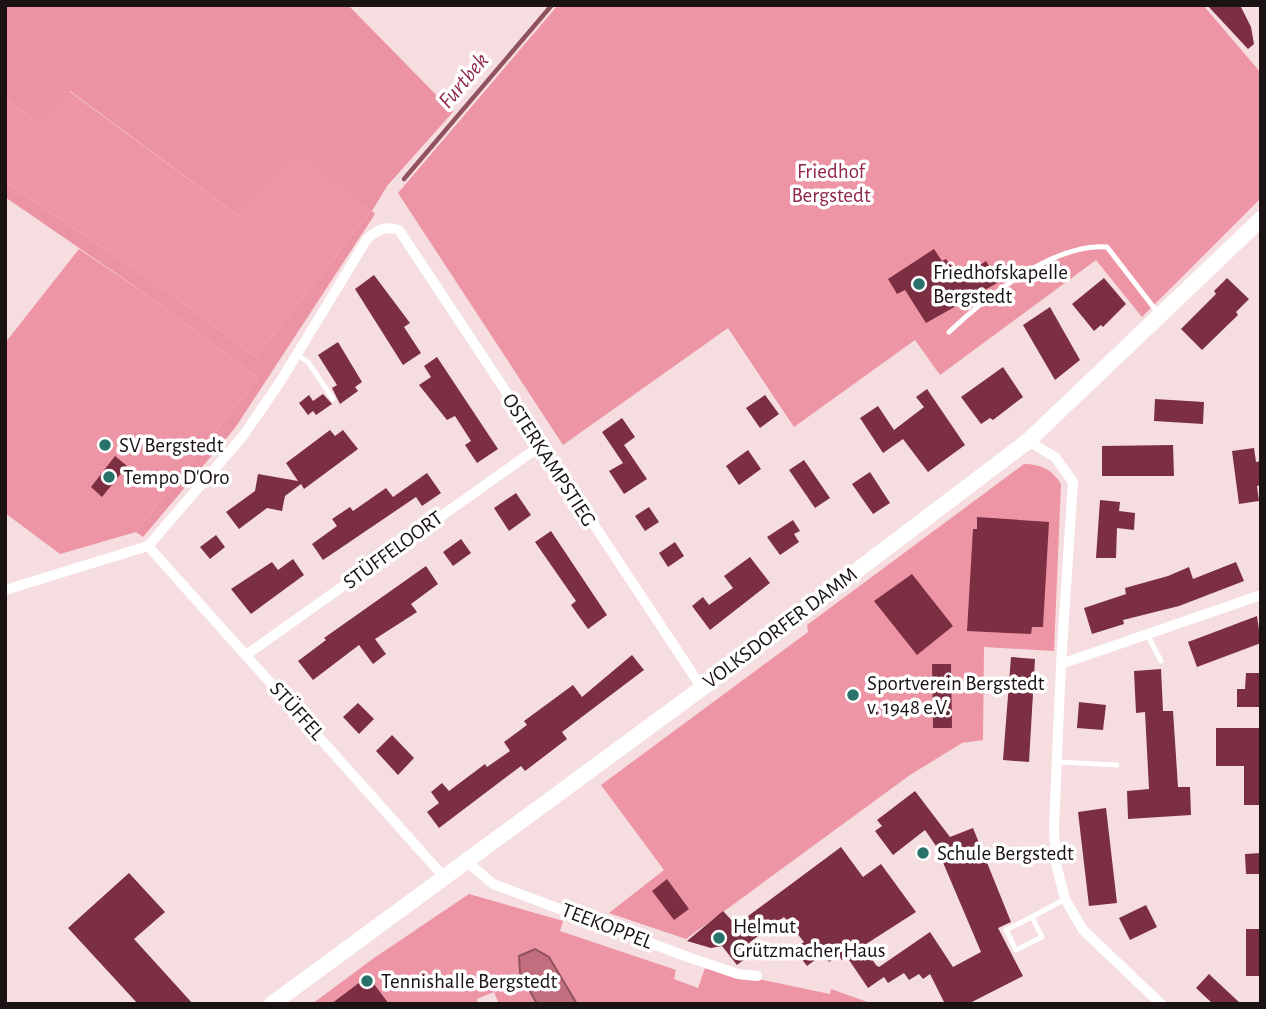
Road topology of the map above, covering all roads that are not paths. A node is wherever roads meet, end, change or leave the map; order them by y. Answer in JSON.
{"nodes":[{"id":1,"x":1261,"y":219,"type":"edge"},
{"id":2,"x":1160,"y":315,"type":"junction"},
{"id":3,"x":949,"y":332,"type":"dead end"},
{"id":4,"x":296,"y":354,"type":"junction"},
{"id":5,"x":333,"y":399,"type":"dead end"},
{"id":6,"x":1028,"y":441,"type":"junction"},
{"id":7,"x":540,"y":446,"type":"junction"},
{"id":8,"x":148,"y":546,"type":"junction"},
{"id":9,"x":5,"y":590,"type":"edge"},
{"id":10,"x":1261,"y":595,"type":"edge"},
{"id":11,"x":1147,"y":634,"type":"junction"},
{"id":12,"x":246,"y":655,"type":"junction"},
{"id":13,"x":1161,"y":661,"type":"dead end"},
{"id":14,"x":1061,"y":664,"type":"junction"},
{"id":15,"x":702,"y":688,"type":"junction"},
{"id":16,"x":1058,"y":762,"type":"junction"},
{"id":17,"x":1116,"y":765,"type":"dead end"},
{"id":18,"x":466,"y":861,"type":"junction"},
{"id":19,"x":444,"y":877,"type":"junction"},
{"id":20,"x":1065,"y":899,"type":"junction"},
{"id":21,"x":1032,"y":917,"type":"junction"},
{"id":22,"x":757,"y":976,"type":"dead end"},
{"id":23,"x":272,"y":1004,"type":"edge"},
{"id":24,"x":1161,"y":1004,"type":"edge"}],
"edges":[{"from":1,"to":2,"type":"main road","name":"VOLKSDORFER DAMM"},
{"from":2,"to":3,"type":"lane"},
{"from":2,"to":6,"type":"main road","name":"VOLKSDORFER DAMM"},
{"from":4,"to":5,"type":"lane"},
{"from":4,"to":7,"type":"street","name":"OSTERKAMPSTIEG"},
{"from":4,"to":8,"type":"street"},
{"from":6,"to":14,"type":"street"},
{"from":6,"to":15,"type":"main road","name":"VOLKSDORFER DAMM"},
{"from":7,"to":12,"type":"street","name":"STÜFFELOORT"},
{"from":7,"to":15,"type":"street","name":"OSTERKAMPSTIEG"},
{"from":8,"to":9,"type":"street"},
{"from":8,"to":12,"type":"street","name":"STÜFFEL"},
{"from":10,"to":11,"type":"street"},
{"from":11,"to":13,"type":"lane"},
{"from":11,"to":14,"type":"street"},
{"from":12,"to":19,"type":"street","name":"STÜFFEL"},
{"from":14,"to":16,"type":"street"},
{"from":15,"to":18,"type":"main road","name":"VOLKSDORFER DAMM"},
{"from":16,"to":17,"type":"lane"},
{"from":16,"to":20,"type":"street"},
{"from":18,"to":19,"type":"main road","name":"VOLKSDORFER DAMM"},
{"from":18,"to":22,"type":"street","name":"TEEKOPPEL"},
{"from":19,"to":23,"type":"main road","name":"VOLKSDORFER DAMM"},
{"from":20,"to":21,"type":"lane"},
{"from":20,"to":24,"type":"street"},
{"from":21,"to":21,"type":"lane"}]}
